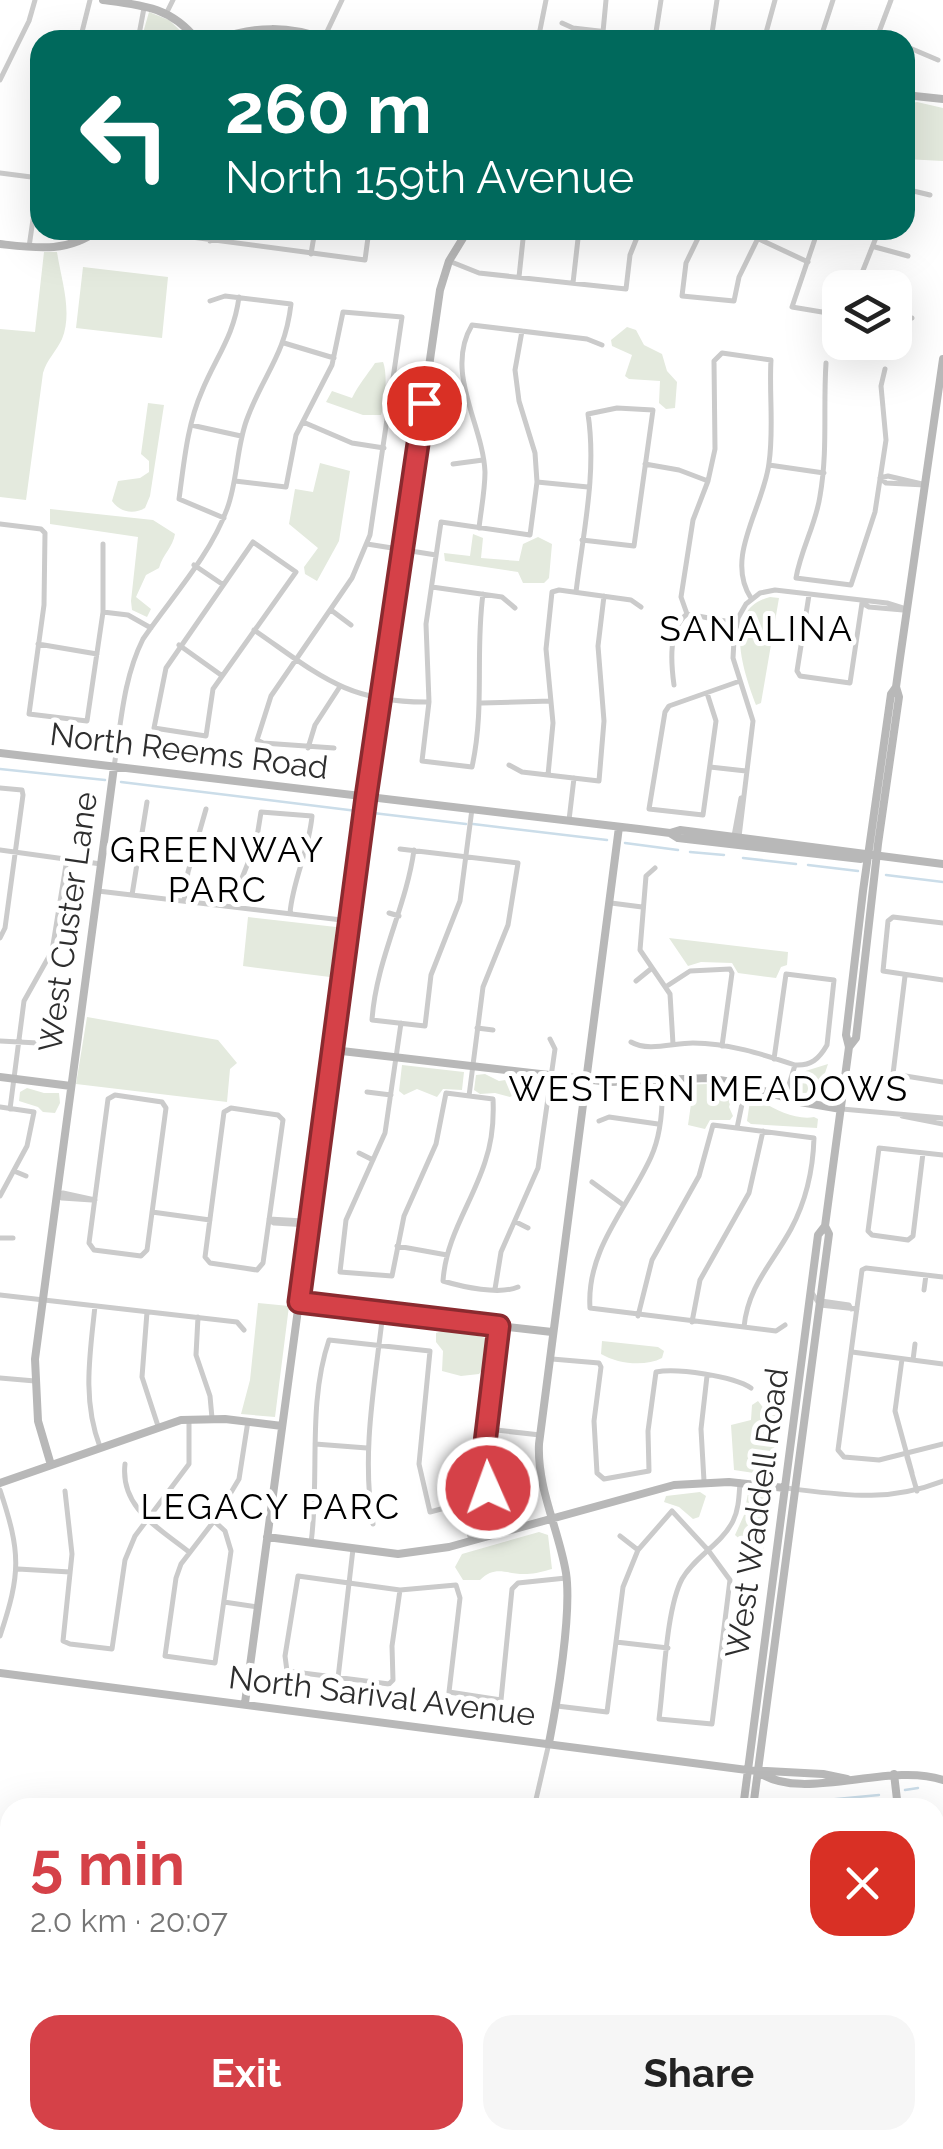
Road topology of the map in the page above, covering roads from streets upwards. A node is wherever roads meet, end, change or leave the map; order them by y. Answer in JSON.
{"nodes":[{"id":1,"x":35,"y":0,"type":"edge"},
{"id":2,"x":90,"y":0,"type":"edge"},
{"id":3,"x":103,"y":0,"type":"edge"},
{"id":4,"x":173,"y":0,"type":"edge"},
{"id":5,"x":342,"y":0,"type":"edge"},
{"id":6,"x":546,"y":0,"type":"edge"},
{"id":7,"x":606,"y":0,"type":"edge"},
{"id":8,"x":661,"y":0,"type":"edge"},
{"id":9,"x":716,"y":0,"type":"edge"},
{"id":10,"x":775,"y":0,"type":"edge"},
{"id":11,"x":834,"y":0,"type":"edge"},
{"id":12,"x":891,"y":0,"type":"edge"},
{"id":13,"x":120,"y":1,"type":"edge"},
{"id":14,"x":144,"y":5,"type":"junction"},
{"id":15,"x":167,"y":12,"type":"junction"},
{"id":16,"x":562,"y":23,"type":"dead end"},
{"id":17,"x":82,"y":30,"type":"edge"},
{"id":18,"x":140,"y":30,"type":"edge"},
{"id":19,"x":186,"y":30,"type":"edge"},
{"id":20,"x":329,"y":30,"type":"edge"},
{"id":21,"x":540,"y":30,"type":"edge"},
{"id":22,"x":594,"y":30,"type":"edge"},
{"id":23,"x":603,"y":30,"type":"edge"},
{"id":24,"x":656,"y":30,"type":"edge"},
{"id":25,"x":712,"y":30,"type":"edge"},
{"id":26,"x":767,"y":30,"type":"edge"},
{"id":27,"x":824,"y":30,"type":"edge"},
{"id":28,"x":879,"y":30,"type":"edge"},
{"id":29,"x":915,"y":50,"type":"edge"},
{"id":30,"x":938,"y":60,"type":"dead end"},
{"id":31,"x":0,"y":80,"type":"edge"},
{"id":32,"x":915,"y":95,"type":"edge"},
{"id":33,"x":943,"y":99,"type":"edge"},
{"id":34,"x":0,"y":173,"type":"edge"},
{"id":35,"x":30,"y":174,"type":"edge"},
{"id":36,"x":915,"y":191,"type":"edge"},
{"id":37,"x":930,"y":195,"type":"dead end"},
{"id":38,"x":31,"y":240,"type":"edge"},
{"id":39,"x":83,"y":240,"type":"edge"},
{"id":40,"x":204,"y":240,"type":"edge"},
{"id":41,"x":313,"y":240,"type":"edge"},
{"id":42,"x":368,"y":240,"type":"edge"},
{"id":43,"x":462,"y":240,"type":"edge"},
{"id":44,"x":523,"y":240,"type":"edge"},
{"id":45,"x":577,"y":240,"type":"edge"},
{"id":46,"x":636,"y":240,"type":"edge"},
{"id":47,"x":697,"y":240,"type":"edge"},
{"id":48,"x":759,"y":240,"type":"joint"},
{"id":49,"x":815,"y":240,"type":"edge"},
{"id":50,"x":877,"y":240,"type":"edge"},
{"id":51,"x":210,"y":241,"type":"joint"},
{"id":52,"x":0,"y":244,"type":"edge"},
{"id":53,"x":29,"y":247,"type":"junction"},
{"id":54,"x":875,"y":247,"type":"junction"},
{"id":55,"x":312,"y":254,"type":"junction"},
{"id":56,"x":908,"y":256,"type":"dead end"},
{"id":57,"x":449,"y":261,"type":"junction"},
{"id":58,"x":808,"y":262,"type":"junction"},
{"id":59,"x":864,"y":270,"type":"edge"},
{"id":60,"x":518,"y":278,"type":"junction"},
{"id":61,"x":572,"y":283,"type":"junction"},
{"id":62,"x":239,"y":297,"type":"junction"},
{"id":63,"x":210,"y":301,"type":"dead end"},
{"id":64,"x":822,"y":311,"type":"edge"},
{"id":65,"x":522,"y":331,"type":"junction"},
{"id":66,"x":284,"y":342,"type":"junction"},
{"id":67,"x":602,"y":345,"type":"dead end"},
{"id":68,"x":334,"y":358,"type":"junction"},
{"id":69,"x":943,"y":359,"type":"edge"},
{"id":70,"x":826,"y":363,"type":"dead end"},
{"id":71,"x":202,"y":366,"type":"dead end"},
{"id":72,"x":884,"y":369,"type":"dead end"},
{"id":73,"x":212,"y":371,"type":"junction"},
{"id":74,"x":391,"y":398,"type":"junction"},
{"id":75,"x":468,"y":402,"type":"junction"},
{"id":76,"x":424,"y":403,"type":"junction"},
{"id":77,"x":303,"y":422,"type":"junction"},
{"id":78,"x":190,"y":424,"type":"junction"},
{"id":79,"x":242,"y":436,"type":"junction"},
{"id":80,"x":384,"y":448,"type":"junction"},
{"id":81,"x":483,"y":460,"type":"junction"},
{"id":82,"x":454,"y":464,"type":"dead end"},
{"id":83,"x":645,"y":464,"type":"junction"},
{"id":84,"x":769,"y":465,"type":"junction"},
{"id":85,"x":824,"y":473,"type":"junction"},
{"id":86,"x":880,"y":478,"type":"junction"},
{"id":87,"x":708,"y":480,"type":"junction"},
{"id":88,"x":235,"y":481,"type":"junction"},
{"id":89,"x":537,"y":482,"type":"junction"},
{"id":90,"x":925,"y":485,"type":"junction"},
{"id":91,"x":590,"y":487,"type":"junction"},
{"id":92,"x":224,"y":518,"type":"junction"},
{"id":93,"x":0,"y":524,"type":"edge"},
{"id":94,"x":478,"y":528,"type":"junction"},
{"id":95,"x":582,"y":540,"type":"junction"},
{"id":96,"x":103,"y":544,"type":"dead end"},
{"id":97,"x":367,"y":544,"type":"junction"},
{"id":98,"x":402,"y":551,"type":"junction"},
{"id":99,"x":436,"y":555,"type":"junction"},
{"id":100,"x":194,"y":565,"type":"junction"},
{"id":101,"x":222,"y":584,"type":"junction"},
{"id":102,"x":432,"y":587,"type":"junction"},
{"id":103,"x":576,"y":592,"type":"junction"},
{"id":104,"x":483,"y":594,"type":"junction"},
{"id":105,"x":809,"y":595,"type":"junction"},
{"id":106,"x":604,"y":596,"type":"junction"},
{"id":107,"x":751,"y":598,"type":"junction"},
{"id":108,"x":862,"y":603,"type":"junction"},
{"id":109,"x":641,"y":607,"type":"dead end"},
{"id":110,"x":515,"y":608,"type":"dead end"},
{"id":111,"x":907,"y":609,"type":"junction"},
{"id":112,"x":332,"y":610,"type":"junction"},
{"id":113,"x":103,"y":612,"type":"junction"},
{"id":114,"x":687,"y":614,"type":"junction"},
{"id":115,"x":736,"y":623,"type":"junction"},
{"id":116,"x":351,"y":624,"type":"dead end"},
{"id":117,"x":151,"y":628,"type":"junction"},
{"id":118,"x":254,"y":630,"type":"junction"},
{"id":119,"x":38,"y":644,"type":"junction"},
{"id":120,"x":179,"y":645,"type":"junction"},
{"id":121,"x":97,"y":654,"type":"junction"},
{"id":122,"x":296,"y":659,"type":"junction"},
{"id":123,"x":222,"y":675,"type":"junction"},
{"id":124,"x":740,"y":680,"type":"junction"},
{"id":125,"x":674,"y":685,"type":"dead end"},
{"id":126,"x":896,"y":687,"type":"junction"},
{"id":127,"x":339,"y":688,"type":"junction"},
{"id":128,"x":707,"y":693,"type":"junction"},
{"id":129,"x":381,"y":699,"type":"junction"},
{"id":130,"x":551,"y":701,"type":"junction"},
{"id":131,"x":429,"y":702,"type":"junction"},
{"id":132,"x":482,"y":703,"type":"junction"},
{"id":133,"x":888,"y":717,"type":"junction"},
{"id":134,"x":308,"y":748,"type":"junction"},
{"id":135,"x":334,"y":748,"type":"dead end"},
{"id":136,"x":0,"y":753,"type":"edge"},
{"id":137,"x":509,"y":766,"type":"dead end"},
{"id":138,"x":114,"y":767,"type":"junction"},
{"id":139,"x":710,"y":767,"type":"junction"},
{"id":140,"x":746,"y":772,"type":"junction"},
{"id":141,"x":888,"y":773,"type":"junction"},
{"id":142,"x":548,"y":775,"type":"junction"},
{"id":143,"x":574,"y":778,"type":"junction"},
{"id":144,"x":0,"y":788,"type":"edge"},
{"id":145,"x":366,"y":797,"type":"junction"},
{"id":146,"x":147,"y":802,"type":"dead end"},
{"id":147,"x":206,"y":809,"type":"dead end"},
{"id":148,"x":472,"y":810,"type":"junction"},
{"id":149,"x":569,"y":820,"type":"junction"},
{"id":150,"x":619,"y":826,"type":"junction"},
{"id":151,"x":670,"y":833,"type":"junction"},
{"id":152,"x":736,"y":837,"type":"junction"},
{"id":153,"x":400,"y":849,"type":"dead end"},
{"id":154,"x":0,"y":850,"type":"edge"},
{"id":155,"x":414,"y":850,"type":"junction"},
{"id":156,"x":16,"y":852,"type":"junction"},
{"id":157,"x":466,"y":855,"type":"junction"},
{"id":158,"x":872,"y":856,"type":"junction"},
{"id":159,"x":67,"y":859,"type":"junction"},
{"id":160,"x":101,"y":864,"type":"junction"},
{"id":161,"x":943,"y":864,"type":"edge"},
{"id":162,"x":655,"y":868,"type":"dead end"},
{"id":163,"x":98,"y":891,"type":"junction"},
{"id":164,"x":132,"y":895,"type":"junction"},
{"id":165,"x":184,"y":901,"type":"junction"},
{"id":166,"x":610,"y":902,"type":"junction"},
{"id":167,"x":237,"y":907,"type":"junction"},
{"id":168,"x":642,"y":907,"type":"junction"},
{"id":169,"x":290,"y":913,"type":"junction"},
{"id":170,"x":389,"y":913,"type":"dead end"},
{"id":171,"x":399,"y":916,"type":"junction"},
{"id":172,"x":350,"y":920,"type":"junction"},
{"id":173,"x":943,"y":923,"type":"edge"},
{"id":174,"x":0,"y":938,"type":"edge"},
{"id":175,"x":855,"y":951,"type":"junction"},
{"id":176,"x":491,"y":967,"type":"junction"},
{"id":177,"x":652,"y":968,"type":"junction"},
{"id":178,"x":500,"y":970,"type":"dead end"},
{"id":179,"x":39,"y":974,"type":"junction"},
{"id":180,"x":906,"y":976,"type":"junction"},
{"id":181,"x":49,"y":979,"type":"dead end"},
{"id":182,"x":636,"y":980,"type":"dead end"},
{"id":183,"x":943,"y":980,"type":"edge"},
{"id":184,"x":862,"y":982,"type":"junction"},
{"id":185,"x":667,"y":986,"type":"junction"},
{"id":186,"x":401,"y":1023,"type":"junction"},
{"id":187,"x":477,"y":1028,"type":"junction"},
{"id":188,"x":493,"y":1030,"type":"dead end"},
{"id":189,"x":550,"y":1038,"type":"dead end"},
{"id":190,"x":0,"y":1041,"type":"edge"},
{"id":191,"x":631,"y":1042,"type":"dead end"},
{"id":192,"x":38,"y":1043,"type":"dead end"},
{"id":193,"x":18,"y":1044,"type":"junction"},
{"id":194,"x":673,"y":1044,"type":"junction"},
{"id":195,"x":722,"y":1046,"type":"junction"},
{"id":196,"x":848,"y":1047,"type":"junction"},
{"id":197,"x":332,"y":1050,"type":"junction"},
{"id":198,"x":397,"y":1058,"type":"junction"},
{"id":199,"x":774,"y":1058,"type":"junction"},
{"id":200,"x":794,"y":1065,"type":"junction"},
{"id":201,"x":472,"y":1066,"type":"junction"},
{"id":202,"x":0,"y":1076,"type":"edge"},
{"id":203,"x":552,"y":1076,"type":"junction"},
{"id":204,"x":14,"y":1078,"type":"junction"},
{"id":205,"x":662,"y":1079,"type":"junction"},
{"id":206,"x":585,"y":1080,"type":"junction"},
{"id":207,"x":943,"y":1082,"type":"edge"},
{"id":208,"x":746,"y":1085,"type":"junction"},
{"id":209,"x":71,"y":1086,"type":"junction"},
{"id":210,"x":368,"y":1092,"type":"dead end"},
{"id":211,"x":392,"y":1094,"type":"junction"},
{"id":212,"x":469,"y":1096,"type":"junction"},
{"id":213,"x":785,"y":1098,"type":"junction"},
{"id":214,"x":0,"y":1107,"type":"edge"},
{"id":215,"x":10,"y":1109,"type":"junction"},
{"id":216,"x":841,"y":1109,"type":"junction"},
{"id":217,"x":599,"y":1121,"type":"dead end"},
{"id":218,"x":943,"y":1121,"type":"edge"},
{"id":219,"x":658,"y":1124,"type":"junction"},
{"id":220,"x":737,"y":1128,"type":"junction"},
{"id":221,"x":763,"y":1132,"type":"junction"},
{"id":222,"x":360,"y":1153,"type":"dead end"},
{"id":223,"x":923,"y":1153,"type":"junction"},
{"id":224,"x":943,"y":1155,"type":"edge"},
{"id":225,"x":372,"y":1160,"type":"junction"},
{"id":226,"x":14,"y":1170,"type":"junction"},
{"id":227,"x":26,"y":1176,"type":"dead end"},
{"id":228,"x":592,"y":1182,"type":"dead end"},
{"id":229,"x":56,"y":1195,"type":"junction"},
{"id":230,"x":0,"y":1196,"type":"edge"},
{"id":231,"x":95,"y":1200,"type":"junction"},
{"id":232,"x":623,"y":1205,"type":"junction"},
{"id":233,"x":152,"y":1212,"type":"junction"},
{"id":234,"x":210,"y":1220,"type":"junction"},
{"id":235,"x":269,"y":1220,"type":"junction"},
{"id":236,"x":516,"y":1222,"type":"junction"},
{"id":237,"x":309,"y":1225,"type":"junction"},
{"id":238,"x":825,"y":1226,"type":"junction"},
{"id":239,"x":528,"y":1228,"type":"dead end"},
{"id":240,"x":0,"y":1238,"type":"edge"},
{"id":241,"x":12,"y":1238,"type":"dead end"},
{"id":242,"x":396,"y":1246,"type":"junction"},
{"id":243,"x":447,"y":1255,"type":"junction"},
{"id":244,"x":926,"y":1275,"type":"junction"},
{"id":245,"x":943,"y":1276,"type":"edge"},
{"id":246,"x":518,"y":1286,"type":"dead end"},
{"id":247,"x":495,"y":1289,"type":"junction"},
{"id":248,"x":924,"y":1290,"type":"dead end"},
{"id":249,"x":811,"y":1292,"type":"junction"},
{"id":250,"x":0,"y":1295,"type":"edge"},
{"id":251,"x":43,"y":1300,"type":"junction"},
{"id":252,"x":299,"y":1302,"type":"junction"},
{"id":253,"x":820,"y":1303,"type":"junction"},
{"id":254,"x":96,"y":1306,"type":"junction"},
{"id":255,"x":854,"y":1309,"type":"junction"},
{"id":256,"x":147,"y":1312,"type":"junction"},
{"id":257,"x":383,"y":1312,"type":"junction"},
{"id":258,"x":638,"y":1316,"type":"junction"},
{"id":259,"x":198,"y":1318,"type":"junction"},
{"id":260,"x":692,"y":1322,"type":"junction"},
{"id":261,"x":785,"y":1325,"type":"dead end"},
{"id":262,"x":499,"y":1326,"type":"junction"},
{"id":263,"x":744,"y":1327,"type":"junction"},
{"id":264,"x":244,"y":1330,"type":"dead end"},
{"id":265,"x":552,"y":1332,"type":"junction"},
{"id":266,"x":915,"y":1344,"type":"dead end"},
{"id":267,"x":379,"y":1346,"type":"junction"},
{"id":268,"x":852,"y":1352,"type":"junction"},
{"id":269,"x":548,"y":1358,"type":"junction"},
{"id":270,"x":902,"y":1359,"type":"junction"},
{"id":271,"x":914,"y":1360,"type":"junction"},
{"id":272,"x":943,"y":1364,"type":"edge"},
{"id":273,"x":707,"y":1376,"type":"junction"},
{"id":274,"x":0,"y":1378,"type":"edge"},
{"id":275,"x":35,"y":1381,"type":"junction"},
{"id":276,"x":751,"y":1388,"type":"dead end"},
{"id":277,"x":212,"y":1418,"type":"junction"},
{"id":278,"x":189,"y":1419,"type":"junction"},
{"id":279,"x":248,"y":1422,"type":"junction"},
{"id":280,"x":158,"y":1426,"type":"junction"},
{"id":281,"x":282,"y":1426,"type":"junction"},
{"id":282,"x":486,"y":1428,"type":"junction"},
{"id":283,"x":540,"y":1435,"type":"junction"},
{"id":284,"x":314,"y":1444,"type":"junction"},
{"id":285,"x":943,"y":1444,"type":"edge"},
{"id":286,"x":100,"y":1447,"type":"junction"},
{"id":287,"x":367,"y":1448,"type":"junction"},
{"id":288,"x":908,"y":1460,"type":"junction"},
{"id":289,"x":51,"y":1464,"type":"junction"},
{"id":290,"x":125,"y":1464,"type":"dead end"},
{"id":291,"x":704,"y":1481,"type":"junction"},
{"id":292,"x":740,"y":1482,"type":"junction"},
{"id":293,"x":943,"y":1482,"type":"edge"},
{"id":294,"x":0,"y":1487,"type":"edge"},
{"id":295,"x":790,"y":1489,"type":"junction"},
{"id":296,"x":65,"y":1490,"type":"dead end"},
{"id":297,"x":916,"y":1492,"type":"junction"},
{"id":298,"x":461,"y":1504,"type":"junction"},
{"id":299,"x":8,"y":1516,"type":"junction"},
{"id":300,"x":0,"y":1518,"type":"edge"},
{"id":301,"x":552,"y":1518,"type":"junction"},
{"id":302,"x":147,"y":1519,"type":"junction"},
{"id":303,"x":214,"y":1520,"type":"junction"},
{"id":304,"x":373,"y":1524,"type":"dead end"},
{"id":305,"x":620,"y":1536,"type":"dead end"},
{"id":306,"x":267,"y":1537,"type":"junction"},
{"id":307,"x":471,"y":1541,"type":"junction"},
{"id":308,"x":312,"y":1543,"type":"junction"},
{"id":309,"x":353,"y":1549,"type":"junction"},
{"id":310,"x":638,"y":1550,"type":"junction"},
{"id":311,"x":708,"y":1550,"type":"junction"},
{"id":312,"x":189,"y":1552,"type":"junction"},
{"id":313,"x":18,"y":1569,"type":"junction"},
{"id":314,"x":70,"y":1572,"type":"junction"},
{"id":315,"x":566,"y":1578,"type":"junction"},
{"id":316,"x":348,"y":1583,"type":"junction"},
{"id":317,"x":400,"y":1590,"type":"junction"},
{"id":318,"x":224,"y":1602,"type":"junction"},
{"id":319,"x":258,"y":1607,"type":"junction"},
{"id":320,"x":0,"y":1636,"type":"edge"},
{"id":321,"x":616,"y":1642,"type":"junction"},
{"id":322,"x":668,"y":1648,"type":"junction"},
{"id":323,"x":0,"y":1673,"type":"edge"},
{"id":324,"x":338,"y":1678,"type":"junction"},
{"id":325,"x":245,"y":1704,"type":"junction"},
{"id":326,"x":554,"y":1706,"type":"junction"},
{"id":327,"x":549,"y":1743,"type":"junction"},
{"id":328,"x":752,"y":1771,"type":"junction"},
{"id":329,"x":891,"y":1774,"type":"junction"},
{"id":330,"x":943,"y":1780,"type":"edge"},
{"id":331,"x":536,"y":1798,"type":"edge"},
{"id":332,"x":745,"y":1798,"type":"edge"},
{"id":333,"x":753,"y":1798,"type":"edge"},
{"id":334,"x":895,"y":1798,"type":"edge"}],
"edges":[{"from":1,"to":31,"type":"street"},
{"from":2,"to":17,"type":"street"},
{"from":3,"to":13,"type":"street"},
{"from":4,"to":15,"type":"street"},
{"from":5,"to":20,"type":"street"},
{"from":6,"to":21,"type":"street"},
{"from":7,"to":23,"type":"street"},
{"from":8,"to":24,"type":"street"},
{"from":9,"to":25,"type":"street"},
{"from":10,"to":26,"type":"street"},
{"from":11,"to":27,"type":"street"},
{"from":12,"to":28,"type":"street"},
{"from":13,"to":14,"type":"street"},
{"from":14,"to":15,"type":"street"},
{"from":14,"to":18,"type":"street"},
{"from":15,"to":19,"type":"street"},
{"from":16,"to":22,"type":"street"},
{"from":29,"to":30,"type":"street"},
{"from":32,"to":33,"type":"street"},
{"from":34,"to":35,"type":"street"},
{"from":36,"to":37,"type":"street"},
{"from":38,"to":53,"type":"street"},
{"from":39,"to":53,"type":"street"},
{"from":40,"to":51,"type":"street"},
{"from":41,"to":55,"type":"street"},
{"from":42,"to":55,"type":"street"},
{"from":43,"to":57,"type":"street"},
{"from":44,"to":60,"type":"street"},
{"from":45,"to":61,"type":"street"},
{"from":46,"to":61,"type":"street"},
{"from":47,"to":48,"type":"street"},
{"from":48,"to":58,"type":"street"},
{"from":49,"to":58,"type":"street"},
{"from":50,"to":54,"type":"street"},
{"from":51,"to":55,"type":"street"},
{"from":52,"to":53,"type":"street"},
{"from":54,"to":56,"type":"street"},
{"from":54,"to":59,"type":"street"},
{"from":57,"to":60,"type":"street"},
{"from":57,"to":76,"type":"street"},
{"from":58,"to":64,"type":"street"},
{"from":60,"to":61,"type":"street"},
{"from":62,"to":63,"type":"street"},
{"from":62,"to":66,"type":"street","name":"West Custer Lane"},
{"from":62,"to":73,"type":"street"},
{"from":65,"to":67,"type":"street"},
{"from":65,"to":75,"type":"street"},
{"from":65,"to":89,"type":"street"},
{"from":66,"to":68,"type":"street"},
{"from":66,"to":79,"type":"street","name":"West Custer Lane"},
{"from":68,"to":74,"type":"street"},
{"from":68,"to":77,"type":"street"},
{"from":69,"to":90,"type":"street","name":"West Waddell Road"},
{"from":70,"to":85,"type":"street"},
{"from":71,"to":73,"type":"street"},
{"from":72,"to":86,"type":"street"},
{"from":73,"to":78,"type":"street"},
{"from":74,"to":76,"type":"street"},
{"from":74,"to":80,"type":"street"},
{"from":75,"to":76,"type":"street"},
{"from":75,"to":81,"type":"street"},
{"from":76,"to":98,"type":"street"},
{"from":77,"to":80,"type":"street"},
{"from":77,"to":88,"type":"street"},
{"from":78,"to":79,"type":"street"},
{"from":78,"to":92,"type":"street"},
{"from":79,"to":88,"type":"street","name":"West Custer Lane"},
{"from":80,"to":97,"type":"street"},
{"from":81,"to":82,"type":"street"},
{"from":81,"to":94,"type":"street"},
{"from":83,"to":87,"type":"street"},
{"from":83,"to":91,"type":"street"},
{"from":83,"to":95,"type":"street"},
{"from":84,"to":85,"type":"street"},
{"from":84,"to":87,"type":"street"},
{"from":84,"to":107,"type":"street"},
{"from":85,"to":86,"type":"street"},
{"from":86,"to":90,"type":"street"},
{"from":87,"to":114,"type":"street"},
{"from":88,"to":92,"type":"street","name":"West Custer Lane"},
{"from":89,"to":91,"type":"street"},
{"from":89,"to":94,"type":"street"},
{"from":90,"to":111,"type":"street","name":"West Waddell Road"},
{"from":91,"to":95,"type":"street"},
{"from":92,"to":100,"type":"street","name":"West Custer Lane"},
{"from":93,"to":119,"type":"street"},
{"from":94,"to":99,"type":"street"},
{"from":95,"to":103,"type":"street"},
{"from":96,"to":113,"type":"street"},
{"from":97,"to":98,"type":"street"},
{"from":97,"to":112,"type":"street"},
{"from":98,"to":99,"type":"street"},
{"from":98,"to":129,"type":"street"},
{"from":99,"to":102,"type":"street"},
{"from":100,"to":101,"type":"street"},
{"from":100,"to":117,"type":"street","name":"West Custer Lane"},
{"from":101,"to":118,"type":"street"},
{"from":101,"to":120,"type":"street"},
{"from":102,"to":104,"type":"street"},
{"from":102,"to":131,"type":"street"},
{"from":103,"to":106,"type":"street"},
{"from":103,"to":130,"type":"street"},
{"from":104,"to":110,"type":"street"},
{"from":104,"to":132,"type":"street"},
{"from":105,"to":107,"type":"street"},
{"from":105,"to":108,"type":"street"},
{"from":105,"to":108,"type":"street"},
{"from":106,"to":109,"type":"street"},
{"from":106,"to":143,"type":"street"},
{"from":107,"to":115,"type":"street"},
{"from":108,"to":111,"type":"street"},
{"from":111,"to":126,"type":"street","name":"West Waddell Road"},
{"from":112,"to":116,"type":"street"},
{"from":112,"to":122,"type":"street"},
{"from":113,"to":117,"type":"street"},
{"from":113,"to":121,"type":"street"},
{"from":114,"to":115,"type":"street"},
{"from":114,"to":125,"type":"street"},
{"from":115,"to":124,"type":"street"},
{"from":117,"to":138,"type":"street","name":"West Custer Lane"},
{"from":118,"to":122,"type":"street"},
{"from":118,"to":123,"type":"street"},
{"from":119,"to":121,"type":"street"},
{"from":119,"to":121,"type":"street"},
{"from":120,"to":123,"type":"street"},
{"from":120,"to":123,"type":"street"},
{"from":122,"to":127,"type":"street"},
{"from":122,"to":134,"type":"street"},
{"from":124,"to":128,"type":"street"},
{"from":124,"to":140,"type":"street"},
{"from":126,"to":133,"type":"street","name":"West Waddell Road"},
{"from":126,"to":141,"type":"street","name":"West Waddell Road"},
{"from":127,"to":129,"type":"street"},
{"from":127,"to":134,"type":"street"},
{"from":128,"to":139,"type":"street"},
{"from":128,"to":139,"type":"street"},
{"from":129,"to":131,"type":"street"},
{"from":129,"to":145,"type":"street"},
{"from":130,"to":132,"type":"street"},
{"from":130,"to":142,"type":"street"},
{"from":131,"to":132,"type":"street"},
{"from":133,"to":141,"type":"street"},
{"from":133,"to":158,"type":"street","name":"West Waddell Road"},
{"from":134,"to":135,"type":"street"},
{"from":136,"to":138,"type":"street","name":"North Reems Road"},
{"from":137,"to":142,"type":"street"},
{"from":138,"to":145,"type":"street","name":"North Reems Road"},
{"from":138,"to":160,"type":"street","name":"West Custer Lane"},
{"from":139,"to":140,"type":"street"},
{"from":140,"to":152,"type":"street"},
{"from":141,"to":158,"type":"street","name":"West Waddell Road"},
{"from":142,"to":143,"type":"street"},
{"from":143,"to":149,"type":"street"},
{"from":144,"to":156,"type":"street"},
{"from":145,"to":148,"type":"street","name":"North Reems Road"},
{"from":145,"to":172,"type":"street"},
{"from":146,"to":164,"type":"street"},
{"from":147,"to":165,"type":"street"},
{"from":148,"to":149,"type":"street","name":"North Reems Road"},
{"from":148,"to":157,"type":"street"},
{"from":149,"to":150,"type":"street","name":"North Reems Road"},
{"from":150,"to":151,"type":"street","name":"North Reems Road"},
{"from":150,"to":166,"type":"street"},
{"from":151,"to":152,"type":"street","name":"North Reems Road"},
{"from":151,"to":158,"type":"street","name":"North Reems Road"},
{"from":152,"to":158,"type":"street","name":"North Reems Road"},
{"from":153,"to":155,"type":"street"},
{"from":154,"to":156,"type":"street"},
{"from":155,"to":157,"type":"street"},
{"from":155,"to":171,"type":"street"},
{"from":156,"to":159,"type":"street"},
{"from":156,"to":174,"type":"street"},
{"from":157,"to":176,"type":"street"},
{"from":157,"to":186,"type":"street"},
{"from":158,"to":161,"type":"street","name":"North Reems Road"},
{"from":158,"to":175,"type":"street","name":"West Waddell Road"},
{"from":158,"to":184,"type":"street","name":"West Waddell Road"},
{"from":159,"to":160,"type":"street"},
{"from":159,"to":179,"type":"street"},
{"from":160,"to":163,"type":"street","name":"West Custer Lane"},
{"from":162,"to":168,"type":"street"},
{"from":163,"to":164,"type":"street"},
{"from":163,"to":209,"type":"street","name":"West Custer Lane"},
{"from":164,"to":165,"type":"street"},
{"from":165,"to":167,"type":"street"},
{"from":166,"to":168,"type":"street"},
{"from":166,"to":206,"type":"street"},
{"from":167,"to":169,"type":"street"},
{"from":167,"to":169,"type":"street"},
{"from":168,"to":177,"type":"street"},
{"from":169,"to":172,"type":"street"},
{"from":170,"to":171,"type":"street"},
{"from":171,"to":186,"type":"street"},
{"from":172,"to":197,"type":"street"},
{"from":173,"to":180,"type":"street"},
{"from":175,"to":184,"type":"street"},
{"from":175,"to":196,"type":"street","name":"West Waddell Road"},
{"from":176,"to":178,"type":"street"},
{"from":176,"to":187,"type":"street"},
{"from":177,"to":182,"type":"street"},
{"from":177,"to":185,"type":"street"},
{"from":179,"to":181,"type":"street"},
{"from":179,"to":193,"type":"street"},
{"from":180,"to":183,"type":"street"},
{"from":180,"to":207,"type":"street"},
{"from":184,"to":196,"type":"street","name":"West Waddell Road"},
{"from":185,"to":194,"type":"street"},
{"from":185,"to":195,"type":"street"},
{"from":186,"to":198,"type":"street"},
{"from":187,"to":188,"type":"street"},
{"from":187,"to":201,"type":"street"},
{"from":189,"to":203,"type":"street"},
{"from":190,"to":193,"type":"street"},
{"from":191,"to":194,"type":"street"},
{"from":192,"to":193,"type":"street"},
{"from":193,"to":204,"type":"street"},
{"from":194,"to":195,"type":"street"},
{"from":195,"to":199,"type":"street"},
{"from":196,"to":216,"type":"street","name":"West Waddell Road"},
{"from":197,"to":198,"type":"street"},
{"from":197,"to":237,"type":"street"},
{"from":198,"to":201,"type":"street"},
{"from":198,"to":211,"type":"street"},
{"from":199,"to":200,"type":"street"},
{"from":199,"to":200,"type":"street"},
{"from":200,"to":213,"type":"street"},
{"from":201,"to":203,"type":"street"},
{"from":201,"to":212,"type":"street"},
{"from":202,"to":204,"type":"street"},
{"from":203,"to":206,"type":"street"},
{"from":203,"to":236,"type":"street"},
{"from":204,"to":209,"type":"street"},
{"from":204,"to":215,"type":"street"},
{"from":205,"to":206,"type":"street"},
{"from":205,"to":208,"type":"street"},
{"from":205,"to":219,"type":"street"},
{"from":206,"to":265,"type":"street"},
{"from":208,"to":213,"type":"street"},
{"from":208,"to":220,"type":"street"},
{"from":209,"to":229,"type":"street","name":"West Custer Lane"},
{"from":210,"to":211,"type":"street"},
{"from":211,"to":225,"type":"street"},
{"from":212,"to":242,"type":"street"},
{"from":212,"to":243,"type":"street"},
{"from":213,"to":216,"type":"street"},
{"from":214,"to":215,"type":"street"},
{"from":215,"to":226,"type":"street"},
{"from":216,"to":218,"type":"street"},
{"from":216,"to":238,"type":"street","name":"West Waddell Road"},
{"from":217,"to":219,"type":"street"},
{"from":219,"to":232,"type":"street"},
{"from":220,"to":221,"type":"street"},
{"from":220,"to":258,"type":"street"},
{"from":221,"to":260,"type":"street"},
{"from":221,"to":263,"type":"street"},
{"from":222,"to":225,"type":"street"},
{"from":223,"to":223,"type":"street"},
{"from":223,"to":224,"type":"street"},
{"from":225,"to":242,"type":"street"},
{"from":226,"to":227,"type":"street"},
{"from":226,"to":230,"type":"street"},
{"from":228,"to":232,"type":"street"},
{"from":229,"to":231,"type":"street"},
{"from":229,"to":251,"type":"street","name":"West Custer Lane"},
{"from":231,"to":233,"type":"street"},
{"from":231,"to":233,"type":"street"},
{"from":232,"to":258,"type":"street"},
{"from":233,"to":234,"type":"street"},
{"from":234,"to":235,"type":"street"},
{"from":234,"to":235,"type":"street"},
{"from":235,"to":237,"type":"street"},
{"from":236,"to":239,"type":"street"},
{"from":236,"to":247,"type":"street"},
{"from":237,"to":252,"type":"street"},
{"from":238,"to":249,"type":"street","name":"West Waddell Road"},
{"from":238,"to":253,"type":"street","name":"West Waddell Road"},
{"from":240,"to":241,"type":"street"},
{"from":242,"to":243,"type":"street"},
{"from":243,"to":247,"type":"street"},
{"from":244,"to":245,"type":"street"},
{"from":244,"to":248,"type":"street"},
{"from":244,"to":255,"type":"street"},
{"from":246,"to":247,"type":"street"},
{"from":249,"to":253,"type":"street"},
{"from":249,"to":295,"type":"street","name":"West Waddell Road"},
{"from":250,"to":251,"type":"street"},
{"from":251,"to":254,"type":"street"},
{"from":251,"to":275,"type":"street","name":"West Custer Lane"},
{"from":252,"to":257,"type":"street"},
{"from":252,"to":281,"type":"street"},
{"from":253,"to":255,"type":"street"},
{"from":253,"to":295,"type":"street","name":"West Waddell Road"},
{"from":254,"to":256,"type":"street"},
{"from":254,"to":286,"type":"street"},
{"from":255,"to":268,"type":"street"},
{"from":256,"to":259,"type":"street"},
{"from":256,"to":280,"type":"street"},
{"from":257,"to":262,"type":"street"},
{"from":257,"to":267,"type":"street"},
{"from":258,"to":260,"type":"street"},
{"from":259,"to":264,"type":"street"},
{"from":259,"to":277,"type":"street"},
{"from":260,"to":263,"type":"street"},
{"from":261,"to":263,"type":"street"},
{"from":262,"to":265,"type":"street"},
{"from":262,"to":282,"type":"street"},
{"from":265,"to":269,"type":"street"},
{"from":266,"to":271,"type":"street"},
{"from":267,"to":284,"type":"street"},
{"from":267,"to":287,"type":"street"},
{"from":267,"to":298,"type":"street"},
{"from":268,"to":270,"type":"street"},
{"from":268,"to":288,"type":"street"},
{"from":269,"to":273,"type":"street"},
{"from":269,"to":283,"type":"street"},
{"from":270,"to":271,"type":"street"},
{"from":270,"to":288,"type":"street"},
{"from":271,"to":272,"type":"street"},
{"from":273,"to":276,"type":"street"},
{"from":273,"to":291,"type":"street"},
{"from":274,"to":275,"type":"street"},
{"from":275,"to":289,"type":"street","name":"West Custer Lane"},
{"from":277,"to":278,"type":"street"},
{"from":277,"to":279,"type":"street"},
{"from":278,"to":280,"type":"street"},
{"from":278,"to":302,"type":"street"},
{"from":279,"to":281,"type":"street"},
{"from":279,"to":303,"type":"street"},
{"from":280,"to":286,"type":"street"},
{"from":281,"to":306,"type":"street"},
{"from":282,"to":283,"type":"street"},
{"from":282,"to":298,"type":"street"},
{"from":283,"to":301,"type":"street"},
{"from":284,"to":287,"type":"street"},
{"from":284,"to":308,"type":"street"},
{"from":285,"to":288,"type":"street"},
{"from":286,"to":289,"type":"street"},
{"from":287,"to":304,"type":"street"},
{"from":288,"to":297,"type":"street"},
{"from":289,"to":294,"type":"street"},
{"from":290,"to":302,"type":"street"},
{"from":291,"to":292,"type":"street"},
{"from":291,"to":301,"type":"street"},
{"from":292,"to":295,"type":"street"},
{"from":292,"to":311,"type":"street"},
{"from":293,"to":297,"type":"street"},
{"from":294,"to":299,"type":"street"},
{"from":295,"to":297,"type":"street"},
{"from":295,"to":328,"type":"street","name":"West Waddell Road"},
{"from":296,"to":314,"type":"street"},
{"from":298,"to":307,"type":"street"},
{"from":299,"to":300,"type":"street"},
{"from":299,"to":313,"type":"street"},
{"from":301,"to":307,"type":"street"},
{"from":301,"to":315,"type":"street"},
{"from":302,"to":312,"type":"street"},
{"from":302,"to":314,"type":"street"},
{"from":303,"to":312,"type":"street"},
{"from":303,"to":318,"type":"street"},
{"from":305,"to":310,"type":"street"},
{"from":306,"to":308,"type":"street"},
{"from":306,"to":319,"type":"street"},
{"from":307,"to":309,"type":"street"},
{"from":308,"to":309,"type":"street"},
{"from":309,"to":316,"type":"street"},
{"from":310,"to":311,"type":"street"},
{"from":310,"to":321,"type":"street"},
{"from":311,"to":322,"type":"street"},
{"from":311,"to":322,"type":"street"},
{"from":312,"to":318,"type":"street"},
{"from":313,"to":314,"type":"street"},
{"from":313,"to":320,"type":"street"},
{"from":315,"to":317,"type":"street"},
{"from":315,"to":326,"type":"street"},
{"from":316,"to":317,"type":"street"},
{"from":316,"to":324,"type":"street"},
{"from":316,"to":324,"type":"street"},
{"from":317,"to":324,"type":"street"},
{"from":318,"to":319,"type":"street"},
{"from":319,"to":325,"type":"street"},
{"from":321,"to":322,"type":"street"},
{"from":321,"to":326,"type":"street"},
{"from":323,"to":325,"type":"street","name":"North Sarival Avenue"},
{"from":325,"to":327,"type":"street","name":"North Sarival Avenue"},
{"from":326,"to":327,"type":"street"},
{"from":327,"to":328,"type":"street","name":"North Sarival Avenue"},
{"from":327,"to":331,"type":"street"},
{"from":328,"to":329,"type":"street","name":"North Sarival Avenue"},
{"from":328,"to":332,"type":"street","name":"West Waddell Road"},
{"from":328,"to":333,"type":"street","name":"West Waddell Road"},
{"from":329,"to":330,"type":"street","name":"North Sarival Avenue"},
{"from":329,"to":334,"type":"street"}]}
